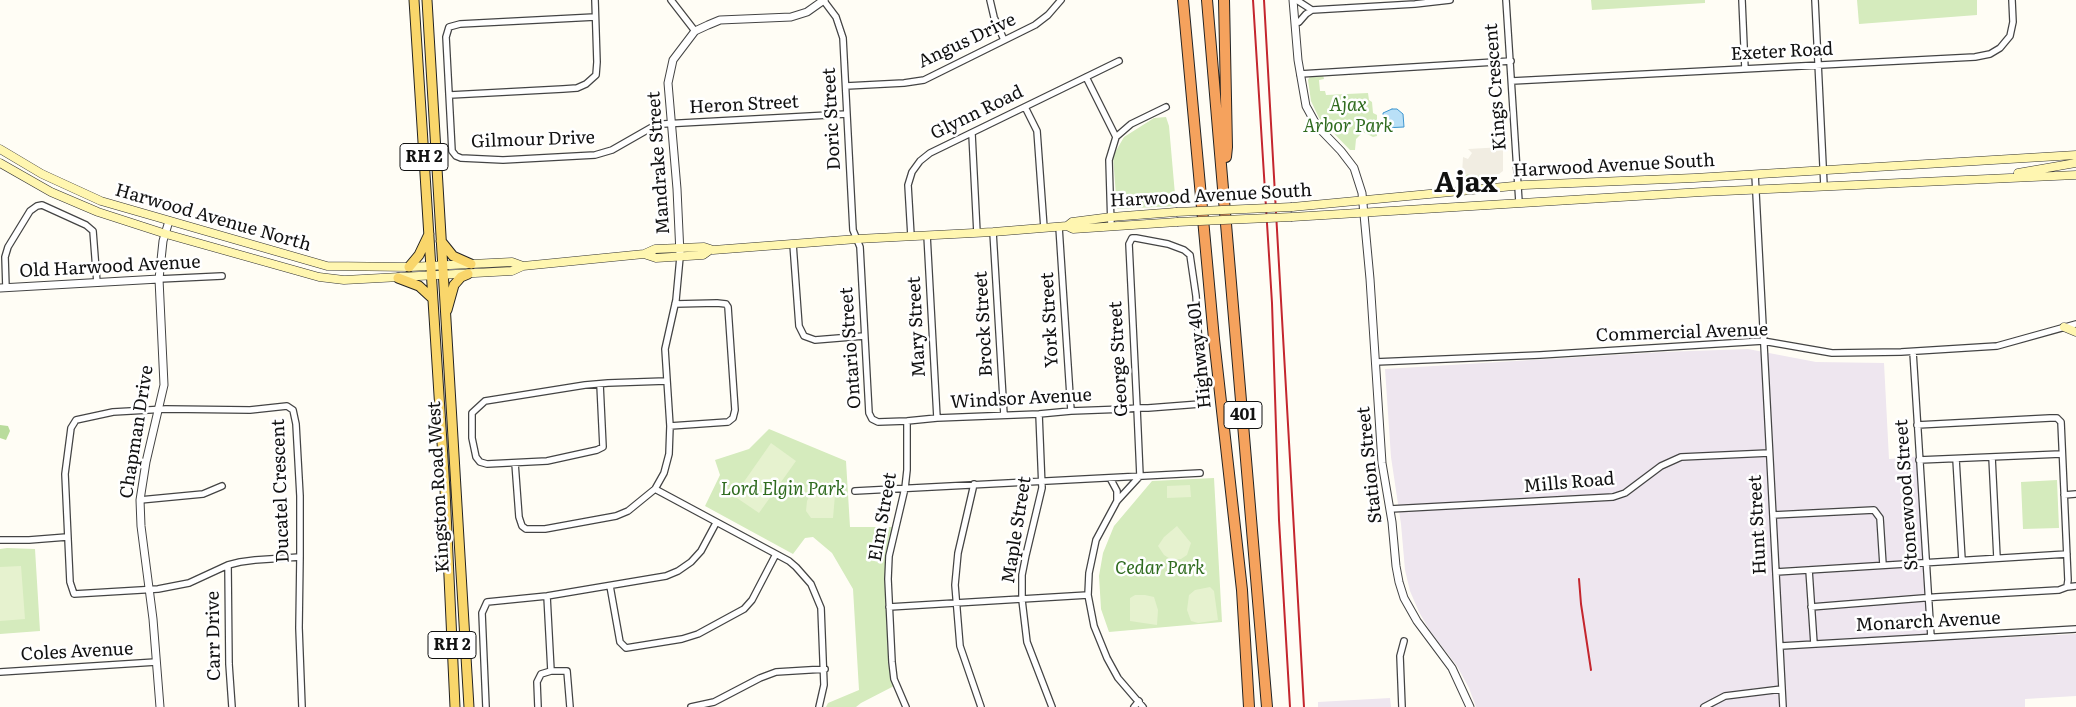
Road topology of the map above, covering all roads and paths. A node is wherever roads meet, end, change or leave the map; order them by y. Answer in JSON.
{"nodes":[{"id":1,"x":414,"y":0,"type":"edge"},
{"id":2,"x":427,"y":0,"type":"edge"},
{"id":3,"x":594,"y":0,"type":"edge"},
{"id":4,"x":671,"y":0,"type":"edge"},
{"id":5,"x":824,"y":0,"type":"edge"},
{"id":6,"x":990,"y":0,"type":"edge"},
{"id":7,"x":1061,"y":0,"type":"edge"},
{"id":8,"x":1182,"y":0,"type":"edge"},
{"id":9,"x":1207,"y":0,"type":"edge"},
{"id":10,"x":1224,"y":0,"type":"edge"},
{"id":11,"x":1297,"y":0,"type":"edge"},
{"id":12,"x":1450,"y":0,"type":"edge"},
{"id":13,"x":1506,"y":0,"type":"edge"},
{"id":14,"x":1742,"y":0,"type":"edge"},
{"id":15,"x":1814,"y":0,"type":"edge"},
{"id":16,"x":2012,"y":0,"type":"edge"},
{"id":17,"x":1312,"y":10,"type":"junction"},
{"id":18,"x":595,"y":17,"type":"junction"},
{"id":19,"x":1299,"y":22,"type":"junction"},
{"id":20,"x":695,"y":31,"type":"junction"},
{"id":21,"x":1004,"y":40,"type":"junction"},
{"id":22,"x":1119,"y":61,"type":"dead end"},
{"id":23,"x":1510,"y":61,"type":"junction"},
{"id":24,"x":1818,"y":66,"type":"junction"},
{"id":25,"x":1745,"y":69,"type":"junction"},
{"id":26,"x":1300,"y":74,"type":"junction"},
{"id":27,"x":1086,"y":76,"type":"junction"},
{"id":28,"x":1512,"y":81,"type":"junction"},
{"id":29,"x":846,"y":86,"type":"junction"},
{"id":30,"x":450,"y":95,"type":"junction"},
{"id":31,"x":1025,"y":106,"type":"junction"},
{"id":32,"x":1166,"y":107,"type":"dead end"},
{"id":33,"x":847,"y":114,"type":"junction"},
{"id":34,"x":672,"y":124,"type":"junction"},
{"id":35,"x":972,"y":134,"type":"junction"},
{"id":36,"x":1116,"y":137,"type":"junction"},
{"id":37,"x":0,"y":149,"type":"edge"},
{"id":38,"x":2076,"y":155,"type":"edge"},
{"id":39,"x":0,"y":163,"type":"edge"},
{"id":40,"x":1959,"y":163,"type":"junction"},
{"id":41,"x":2076,"y":163,"type":"edge"},
{"id":42,"x":1823,"y":170,"type":"junction"},
{"id":43,"x":1755,"y":174,"type":"junction"},
{"id":44,"x":1223,"y":175,"type":"junction"},
{"id":45,"x":2076,"y":175,"type":"edge"},
{"id":46,"x":1999,"y":177,"type":"junction"},
{"id":47,"x":1647,"y":179,"type":"junction"},
{"id":48,"x":1957,"y":180,"type":"junction"},
{"id":49,"x":1518,"y":185,"type":"junction"},
{"id":50,"x":1824,"y":186,"type":"junction"},
{"id":51,"x":1755,"y":190,"type":"junction"},
{"id":52,"x":1647,"y":196,"type":"junction"},
{"id":53,"x":1363,"y":201,"type":"junction"},
{"id":54,"x":1519,"y":202,"type":"junction"},
{"id":55,"x":1364,"y":212,"type":"junction"},
{"id":56,"x":1111,"y":217,"type":"junction"},
{"id":57,"x":169,"y":221,"type":"junction"},
{"id":58,"x":1063,"y":226,"type":"junction"},
{"id":59,"x":1111,"y":226,"type":"junction"},
{"id":60,"x":1044,"y":228,"type":"junction"},
{"id":61,"x":993,"y":232,"type":"junction"},
{"id":62,"x":977,"y":233,"type":"junction"},
{"id":63,"x":166,"y":234,"type":"junction"},
{"id":64,"x":429,"y":234,"type":"junction"},
{"id":65,"x":927,"y":235,"type":"junction"},
{"id":66,"x":910,"y":236,"type":"junction"},
{"id":67,"x":857,"y":239,"type":"junction"},
{"id":68,"x":1130,"y":240,"type":"joint"},
{"id":69,"x":441,"y":241,"type":"junction"},
{"id":70,"x":793,"y":244,"type":"junction"},
{"id":71,"x":680,"y":248,"type":"junction"},
{"id":72,"x":710,"y":250,"type":"junction"},
{"id":73,"x":644,"y":254,"type":"junction"},
{"id":74,"x":680,"y":257,"type":"junction"},
{"id":75,"x":471,"y":264,"type":"junction"},
{"id":76,"x":442,"y":265,"type":"junction"},
{"id":77,"x":431,"y":266,"type":"junction"},
{"id":78,"x":524,"y":266,"type":"junction"},
{"id":79,"x":409,"y":267,"type":"junction"},
{"id":80,"x":468,"y":274,"type":"junction"},
{"id":81,"x":443,"y":275,"type":"junction"},
{"id":82,"x":222,"y":276,"type":"dead end"},
{"id":83,"x":431,"y":276,"type":"junction"},
{"id":84,"x":398,"y":278,"type":"junction"},
{"id":85,"x":159,"y":279,"type":"junction"},
{"id":86,"x":98,"y":283,"type":"junction"},
{"id":87,"x":3,"y":288,"type":"edge"},
{"id":88,"x":432,"y":298,"type":"junction"},
{"id":89,"x":675,"y":304,"type":"junction"},
{"id":90,"x":445,"y":315,"type":"junction"},
{"id":91,"x":2076,"y":324,"type":"edge"},
{"id":92,"x":2064,"y":327,"type":"junction"},
{"id":93,"x":2076,"y":332,"type":"edge"},
{"id":94,"x":864,"y":336,"type":"junction"},
{"id":95,"x":1763,"y":341,"type":"junction"},
{"id":96,"x":1913,"y":352,"type":"junction"},
{"id":97,"x":1375,"y":362,"type":"junction"},
{"id":98,"x":666,"y":380,"type":"junction"},
{"id":99,"x":600,"y":384,"type":"junction"},
{"id":100,"x":1137,"y":408,"type":"junction"},
{"id":101,"x":158,"y":410,"type":"junction"},
{"id":102,"x":1071,"y":411,"type":"junction"},
{"id":103,"x":1039,"y":414,"type":"junction"},
{"id":104,"x":1004,"y":415,"type":"junction"},
{"id":105,"x":937,"y":418,"type":"junction"},
{"id":106,"x":907,"y":421,"type":"junction"},
{"id":107,"x":1917,"y":425,"type":"junction"},
{"id":108,"x":670,"y":426,"type":"junction"},
{"id":109,"x":1769,"y":453,"type":"junction"},
{"id":110,"x":2061,"y":454,"type":"junction"},
{"id":111,"x":1992,"y":457,"type":"junction"},
{"id":112,"x":1956,"y":458,"type":"junction"},
{"id":113,"x":1919,"y":460,"type":"junction"},
{"id":114,"x":515,"y":463,"type":"junction"},
{"id":115,"x":1200,"y":473,"type":"dead end"},
{"id":116,"x":1140,"y":476,"type":"junction"},
{"id":117,"x":1110,"y":478,"type":"junction"},
{"id":118,"x":1042,"y":480,"type":"junction"},
{"id":119,"x":974,"y":484,"type":"junction"},
{"id":120,"x":222,"y":486,"type":"dead end"},
{"id":121,"x":905,"y":488,"type":"junction"},
{"id":122,"x":656,"y":490,"type":"junction"},
{"id":123,"x":855,"y":491,"type":"dead end"},
{"id":124,"x":2076,"y":494,"type":"edge"},
{"id":125,"x":2064,"y":495,"type":"junction"},
{"id":126,"x":140,"y":500,"type":"junction"},
{"id":127,"x":1117,"y":501,"type":"junction"},
{"id":128,"x":1390,"y":509,"type":"junction"},
{"id":129,"x":1773,"y":515,"type":"junction"},
{"id":130,"x":716,"y":523,"type":"junction"},
{"id":131,"x":67,"y":537,"type":"junction"},
{"id":132,"x":0,"y":540,"type":"edge"},
{"id":133,"x":776,"y":554,"type":"junction"},
{"id":134,"x":2067,"y":554,"type":"junction"},
{"id":135,"x":300,"y":557,"type":"junction"},
{"id":136,"x":1996,"y":558,"type":"junction"},
{"id":137,"x":1962,"y":560,"type":"junction"},
{"id":138,"x":1926,"y":563,"type":"junction"},
{"id":139,"x":228,"y":565,"type":"junction"},
{"id":140,"x":1883,"y":565,"type":"junction"},
{"id":141,"x":1809,"y":570,"type":"junction"},
{"id":142,"x":1776,"y":572,"type":"junction"},
{"id":143,"x":610,"y":586,"type":"junction"},
{"id":144,"x":2076,"y":586,"type":"edge"},
{"id":145,"x":2067,"y":587,"type":"junction"},
{"id":146,"x":149,"y":590,"type":"junction"},
{"id":147,"x":1088,"y":595,"type":"junction"},
{"id":148,"x":547,"y":596,"type":"junction"},
{"id":149,"x":1928,"y":598,"type":"junction"},
{"id":150,"x":1022,"y":600,"type":"junction"},
{"id":151,"x":956,"y":602,"type":"junction"},
{"id":152,"x":889,"y":607,"type":"junction"},
{"id":153,"x":1812,"y":607,"type":"junction"},
{"id":154,"x":2076,"y":629,"type":"edge"},
{"id":155,"x":1931,"y":637,"type":"junction"},
{"id":156,"x":1404,"y":641,"type":"dead end"},
{"id":157,"x":1814,"y":644,"type":"junction"},
{"id":158,"x":1781,"y":646,"type":"junction"},
{"id":159,"x":156,"y":662,"type":"junction"},
{"id":160,"x":825,"y":669,"type":"junction"},
{"id":161,"x":551,"y":671,"type":"junction"},
{"id":162,"x":0,"y":672,"type":"edge"},
{"id":163,"x":1782,"y":689,"type":"junction"},
{"id":164,"x":1465,"y":695,"type":"junction"},
{"id":165,"x":1141,"y":704,"type":"edge"},
{"id":166,"x":160,"y":707,"type":"edge"},
{"id":167,"x":232,"y":707,"type":"edge"},
{"id":168,"x":302,"y":707,"type":"edge"},
{"id":169,"x":454,"y":707,"type":"edge"},
{"id":170,"x":469,"y":707,"type":"edge"},
{"id":171,"x":486,"y":707,"type":"edge"},
{"id":172,"x":538,"y":707,"type":"edge"},
{"id":173,"x":570,"y":707,"type":"edge"},
{"id":174,"x":691,"y":707,"type":"edge"},
{"id":175,"x":819,"y":707,"type":"edge"},
{"id":176,"x":906,"y":707,"type":"edge"},
{"id":177,"x":981,"y":707,"type":"edge"},
{"id":178,"x":1052,"y":707,"type":"edge"},
{"id":179,"x":1134,"y":707,"type":"edge"},
{"id":180,"x":1249,"y":707,"type":"edge"},
{"id":181,"x":1266,"y":707,"type":"edge"},
{"id":182,"x":1402,"y":707,"type":"edge"},
{"id":183,"x":1466,"y":707,"type":"edge"},
{"id":184,"x":1470,"y":707,"type":"edge"},
{"id":185,"x":1704,"y":707,"type":"edge"},
{"id":186,"x":1783,"y":707,"type":"edge"}],
"edges":[{"from":1,"to":64,"type":"main road","number":"RH 2"},
{"from":2,"to":69,"type":"main road","number":"RH 2"},
{"from":3,"to":18,"type":"street"},
{"from":4,"to":20,"type":"street"},
{"from":5,"to":20,"type":"street","name":"Mandrake Street"},
{"from":5,"to":29,"type":"street","name":"Doric Street"},
{"from":6,"to":21,"type":"street"},
{"from":7,"to":21,"type":"street","name":"Angus Drive"},
{"from":8,"to":180,"type":"highway","name":"Highway 401","number":"401"},
{"from":9,"to":44,"type":"highway","name":"Highway 401","number":"401"},
{"from":10,"to":44,"type":"highway"},
{"from":11,"to":17,"type":"street"},
{"from":11,"to":19,"type":"street"},
{"from":11,"to":26,"type":"street"},
{"from":12,"to":17,"type":"street"},
{"from":13,"to":23,"type":"street","name":"Kings Crescent"},
{"from":14,"to":25,"type":"street"},
{"from":15,"to":24,"type":"street"},
{"from":16,"to":24,"type":"street","name":"Exeter Road"},
{"from":17,"to":19,"type":"street"},
{"from":18,"to":30,"type":"street"},
{"from":18,"to":30,"type":"street","name":"Gilmour Drive"},
{"from":19,"to":26,"type":"street"},
{"from":20,"to":34,"type":"street","name":"Mandrake Street"},
{"from":21,"to":29,"type":"street","name":"Angus Drive"},
{"from":22,"to":27,"type":"street","name":"Glynn Road"},
{"from":23,"to":26,"type":"street"},
{"from":23,"to":28,"type":"street","name":"Kings Crescent"},
{"from":24,"to":25,"type":"street","name":"Exeter Road"},
{"from":24,"to":42,"type":"street"},
{"from":25,"to":28,"type":"street","name":"Exeter Road"},
{"from":26,"to":53,"type":"street","name":"Station Street"},
{"from":27,"to":31,"type":"street","name":"Glynn Road"},
{"from":27,"to":36,"type":"street"},
{"from":28,"to":49,"type":"street","name":"Kings Crescent"},
{"from":29,"to":33,"type":"street","name":"Doric Street"},
{"from":30,"to":34,"type":"street","name":"Gilmour Drive"},
{"from":31,"to":35,"type":"street","name":"Glynn Road"},
{"from":31,"to":60,"type":"street"},
{"from":32,"to":36,"type":"street"},
{"from":33,"to":34,"type":"street","name":"Heron Street"},
{"from":33,"to":67,"type":"street","name":"Doric Street"},
{"from":34,"to":71,"type":"street","name":"Mandrake Street"},
{"from":35,"to":62,"type":"street"},
{"from":35,"to":66,"type":"street","name":"Glynn Road"},
{"from":36,"to":56,"type":"street"},
{"from":37,"to":57,"type":"main road","name":"Harwood Avenue North"},
{"from":38,"to":40,"type":"main road","name":"Harwood Avenue South"},
{"from":39,"to":63,"type":"main road","name":"Harwood Avenue North"},
{"from":40,"to":42,"type":"main road","name":"Harwood Avenue South"},
{"from":40,"to":48,"type":"main road"},
{"from":41,"to":46,"type":"main road"},
{"from":42,"to":43,"type":"main road","name":"Harwood Avenue South"},
{"from":42,"to":50,"type":"street"},
{"from":43,"to":47,"type":"main road","name":"Harwood Avenue South"},
{"from":43,"to":51,"type":"street"},
{"from":44,"to":181,"type":"highway","name":"Highway 401","number":"401"},
{"from":45,"to":46,"type":"main road","name":"Harwood Avenue South"},
{"from":46,"to":48,"type":"main road","name":"Harwood Avenue South"},
{"from":47,"to":49,"type":"main road","name":"Harwood Avenue South"},
{"from":47,"to":52,"type":"main road"},
{"from":48,"to":50,"type":"main road","name":"Harwood Avenue South"},
{"from":49,"to":53,"type":"main road","name":"Harwood Avenue South"},
{"from":49,"to":54,"type":"street","name":"Kings Crescent"},
{"from":50,"to":51,"type":"main road","name":"Harwood Avenue South"},
{"from":51,"to":52,"type":"main road","name":"Harwood Avenue South"},
{"from":51,"to":95,"type":"street","name":"Hunt Street"},
{"from":52,"to":54,"type":"main road","name":"Harwood Avenue South"},
{"from":53,"to":55,"type":"street","name":"Station Street"},
{"from":53,"to":56,"type":"main road","name":"Harwood Avenue South","bridge":true},
{"from":54,"to":55,"type":"main road","name":"Harwood Avenue South"},
{"from":55,"to":59,"type":"main road","name":"Harwood Avenue South","bridge":true},
{"from":55,"to":97,"type":"street","name":"Station Street"},
{"from":56,"to":58,"type":"main road","name":"Harwood Avenue South"},
{"from":56,"to":59,"type":"street"},
{"from":57,"to":63,"type":"street","name":"Chapman Drive"},
{"from":57,"to":79,"type":"main road","name":"Harwood Avenue North"},
{"from":58,"to":59,"type":"main road","name":"Harwood Avenue South"},
{"from":58,"to":60,"type":"main road","name":"Harwood Avenue South"},
{"from":58,"to":102,"type":"street","name":"York Street"},
{"from":60,"to":61,"type":"main road","name":"Harwood Avenue South"},
{"from":61,"to":62,"type":"main road","name":"Harwood Avenue South"},
{"from":61,"to":104,"type":"street","name":"Brock Street"},
{"from":62,"to":65,"type":"main road","name":"Harwood Avenue South"},
{"from":63,"to":84,"type":"main road","name":"Harwood Avenue North"},
{"from":63,"to":85,"type":"street","name":"Chapman Drive"},
{"from":64,"to":77,"type":"main road","number":"RH 2"},
{"from":64,"to":79,"type":"main road"},
{"from":65,"to":66,"type":"main road","name":"Harwood Avenue South"},
{"from":65,"to":105,"type":"street","name":"Mary Street"},
{"from":66,"to":67,"type":"main road","name":"Harwood Avenue South"},
{"from":67,"to":70,"type":"main road","name":"Harwood Avenue South"},
{"from":67,"to":94,"type":"street","name":"Ontario Street"},
{"from":68,"to":100,"type":"street","name":"George Street"},
{"from":68,"to":100,"type":"street","name":"Windsor Avenue"},
{"from":69,"to":75,"type":"main road"},
{"from":69,"to":76,"type":"main road","number":"RH 2"},
{"from":70,"to":72,"type":"main road","name":"Harwood Avenue South"},
{"from":70,"to":94,"type":"street"},
{"from":71,"to":72,"type":"main road","name":"Harwood Avenue South"},
{"from":71,"to":73,"type":"main road","name":"Harwood Avenue South"},
{"from":71,"to":74,"type":"street","name":"Mandrake Street"},
{"from":72,"to":74,"type":"main road","name":"Harwood Avenue South"},
{"from":73,"to":74,"type":"main road","name":"Harwood Avenue South"},
{"from":73,"to":78,"type":"main road","name":"Harwood Avenue South"},
{"from":74,"to":89,"type":"street"},
{"from":75,"to":76,"type":"main road","name":"Harwood Avenue South"},
{"from":75,"to":78,"type":"main road","name":"Harwood Avenue South"},
{"from":76,"to":77,"type":"main road"},
{"from":76,"to":81,"type":"main road","name":"Kingston Road West","number":"RH 2"},
{"from":77,"to":79,"type":"main road","name":"Harwood Avenue North"},
{"from":77,"to":83,"type":"main road","name":"Kingston Road West","number":"RH 2"},
{"from":78,"to":80,"type":"main road","name":"Harwood Avenue South"},
{"from":80,"to":81,"type":"main road","name":"Harwood Avenue South"},
{"from":80,"to":90,"type":"main road"},
{"from":81,"to":83,"type":"main road","name":"Harwood Avenue South"},
{"from":81,"to":90,"type":"main road","name":"Kingston Road West","number":"RH 2"},
{"from":82,"to":85,"type":"street","name":"Old Harwood Avenue"},
{"from":83,"to":84,"type":"main road","name":"Harwood Avenue North"},
{"from":83,"to":88,"type":"main road","name":"Kingston Road West","number":"RH 2"},
{"from":84,"to":88,"type":"main road"},
{"from":85,"to":86,"type":"street","name":"Old Harwood Avenue"},
{"from":85,"to":101,"type":"street","name":"Chapman Drive"},
{"from":86,"to":87,"type":"street","name":"Old Harwood Avenue"},
{"from":86,"to":87,"type":"street"},
{"from":88,"to":169,"type":"main road","name":"Kingston Road West","number":"RH 2"},
{"from":89,"to":98,"type":"street"},
{"from":89,"to":108,"type":"street"},
{"from":90,"to":170,"type":"main road","name":"Kingston Road West","number":"RH 2"},
{"from":91,"to":92,"type":"street","name":"Commercial Avenue"},
{"from":92,"to":93,"type":"main road"},
{"from":92,"to":96,"type":"street","name":"Commercial Avenue"},
{"from":94,"to":106,"type":"street","name":"Ontario Street"},
{"from":95,"to":96,"type":"street","name":"Commercial Avenue"},
{"from":95,"to":97,"type":"street","name":"Commercial Avenue"},
{"from":95,"to":109,"type":"street","name":"Hunt Street"},
{"from":96,"to":107,"type":"street","name":"Stonewood Street"},
{"from":97,"to":128,"type":"street","name":"Station Street"},
{"from":98,"to":99,"type":"street"},
{"from":98,"to":108,"type":"street"},
{"from":99,"to":114,"type":"street"},
{"from":99,"to":114,"type":"street"},
{"from":100,"to":102,"type":"street","name":"Windsor Avenue"},
{"from":100,"to":116,"type":"street","name":"George Street"},
{"from":101,"to":126,"type":"street","name":"Chapman Drive"},
{"from":101,"to":131,"type":"street"},
{"from":101,"to":135,"type":"street","name":"Ducatel Crescent"},
{"from":102,"to":103,"type":"street","name":"Windsor Avenue"},
{"from":103,"to":104,"type":"street","name":"Windsor Avenue"},
{"from":103,"to":118,"type":"street","name":"Maple Street"},
{"from":104,"to":105,"type":"street","name":"Windsor Avenue"},
{"from":105,"to":106,"type":"street","name":"Windsor Avenue"},
{"from":106,"to":121,"type":"street","name":"Elm Street"},
{"from":107,"to":110,"type":"street"},
{"from":107,"to":113,"type":"street","name":"Stonewood Street"},
{"from":108,"to":122,"type":"street"},
{"from":109,"to":128,"type":"street","name":"Mills Road"},
{"from":109,"to":129,"type":"street","name":"Hunt Street"},
{"from":110,"to":111,"type":"street"},
{"from":110,"to":125,"type":"street"},
{"from":111,"to":112,"type":"street"},
{"from":111,"to":136,"type":"street"},
{"from":112,"to":113,"type":"street"},
{"from":112,"to":137,"type":"street"},
{"from":113,"to":138,"type":"street","name":"Stonewood Street"},
{"from":114,"to":122,"type":"street"},
{"from":115,"to":116,"type":"street"},
{"from":116,"to":117,"type":"street"},
{"from":116,"to":127,"type":"street"},
{"from":117,"to":118,"type":"street"},
{"from":117,"to":127,"type":"street"},
{"from":118,"to":119,"type":"street"},
{"from":118,"to":150,"type":"street","name":"Maple Street"},
{"from":119,"to":121,"type":"street"},
{"from":119,"to":151,"type":"street"},
{"from":120,"to":126,"type":"street"},
{"from":121,"to":123,"type":"street"},
{"from":121,"to":152,"type":"street","name":"Elm Street"},
{"from":122,"to":130,"type":"street"},
{"from":124,"to":125,"type":"street"},
{"from":125,"to":134,"type":"street"},
{"from":126,"to":146,"type":"street","name":"Chapman Drive"},
{"from":127,"to":147,"type":"street"},
{"from":128,"to":164,"type":"street","name":"Station Street"},
{"from":129,"to":140,"type":"street"},
{"from":129,"to":142,"type":"street","name":"Hunt Street"},
{"from":130,"to":133,"type":"street"},
{"from":130,"to":143,"type":"street"},
{"from":131,"to":132,"type":"street"},
{"from":131,"to":146,"type":"street"},
{"from":133,"to":143,"type":"street"},
{"from":133,"to":160,"type":"street"},
{"from":134,"to":136,"type":"street"},
{"from":134,"to":145,"type":"street"},
{"from":135,"to":139,"type":"street"},
{"from":135,"to":168,"type":"street","name":"Ducatel Crescent"},
{"from":136,"to":137,"type":"street"},
{"from":137,"to":138,"type":"street"},
{"from":138,"to":140,"type":"street"},
{"from":138,"to":149,"type":"street","name":"Stonewood Street"},
{"from":139,"to":146,"type":"street"},
{"from":139,"to":167,"type":"street","name":"Carr Drive"},
{"from":140,"to":141,"type":"street"},
{"from":141,"to":142,"type":"street"},
{"from":141,"to":153,"type":"street"},
{"from":142,"to":158,"type":"street","name":"Hunt Street"},
{"from":143,"to":148,"type":"street"},
{"from":144,"to":145,"type":"street"},
{"from":145,"to":149,"type":"street"},
{"from":146,"to":159,"type":"street","name":"Chapman Drive"},
{"from":147,"to":150,"type":"street"},
{"from":147,"to":165,"type":"street"},
{"from":148,"to":161,"type":"street"},
{"from":148,"to":171,"type":"street"},
{"from":149,"to":153,"type":"street"},
{"from":149,"to":155,"type":"street","name":"Stonewood Street"},
{"from":150,"to":151,"type":"street"},
{"from":150,"to":178,"type":"street","name":"Maple Street"},
{"from":151,"to":152,"type":"street"},
{"from":151,"to":177,"type":"street"},
{"from":152,"to":176,"type":"street","name":"Elm Street"},
{"from":153,"to":157,"type":"street"},
{"from":154,"to":155,"type":"street","name":"Monarch Avenue"},
{"from":155,"to":157,"type":"street","name":"Monarch Avenue"},
{"from":156,"to":182,"type":"street"},
{"from":157,"to":158,"type":"street","name":"Monarch Avenue"},
{"from":158,"to":163,"type":"street","name":"Hunt Street"},
{"from":159,"to":162,"type":"street","name":"Coles Avenue"},
{"from":159,"to":166,"type":"street","name":"Chapman Drive"},
{"from":160,"to":174,"type":"street"},
{"from":160,"to":175,"type":"street"},
{"from":161,"to":172,"type":"street"},
{"from":161,"to":173,"type":"street"},
{"from":163,"to":185,"type":"street"},
{"from":163,"to":186,"type":"street","name":"Hunt Street"},
{"from":164,"to":183,"type":"street","name":"Station Street"},
{"from":164,"to":184,"type":"street","name":"Station Street"},
{"from":165,"to":179,"type":"street"}]}
